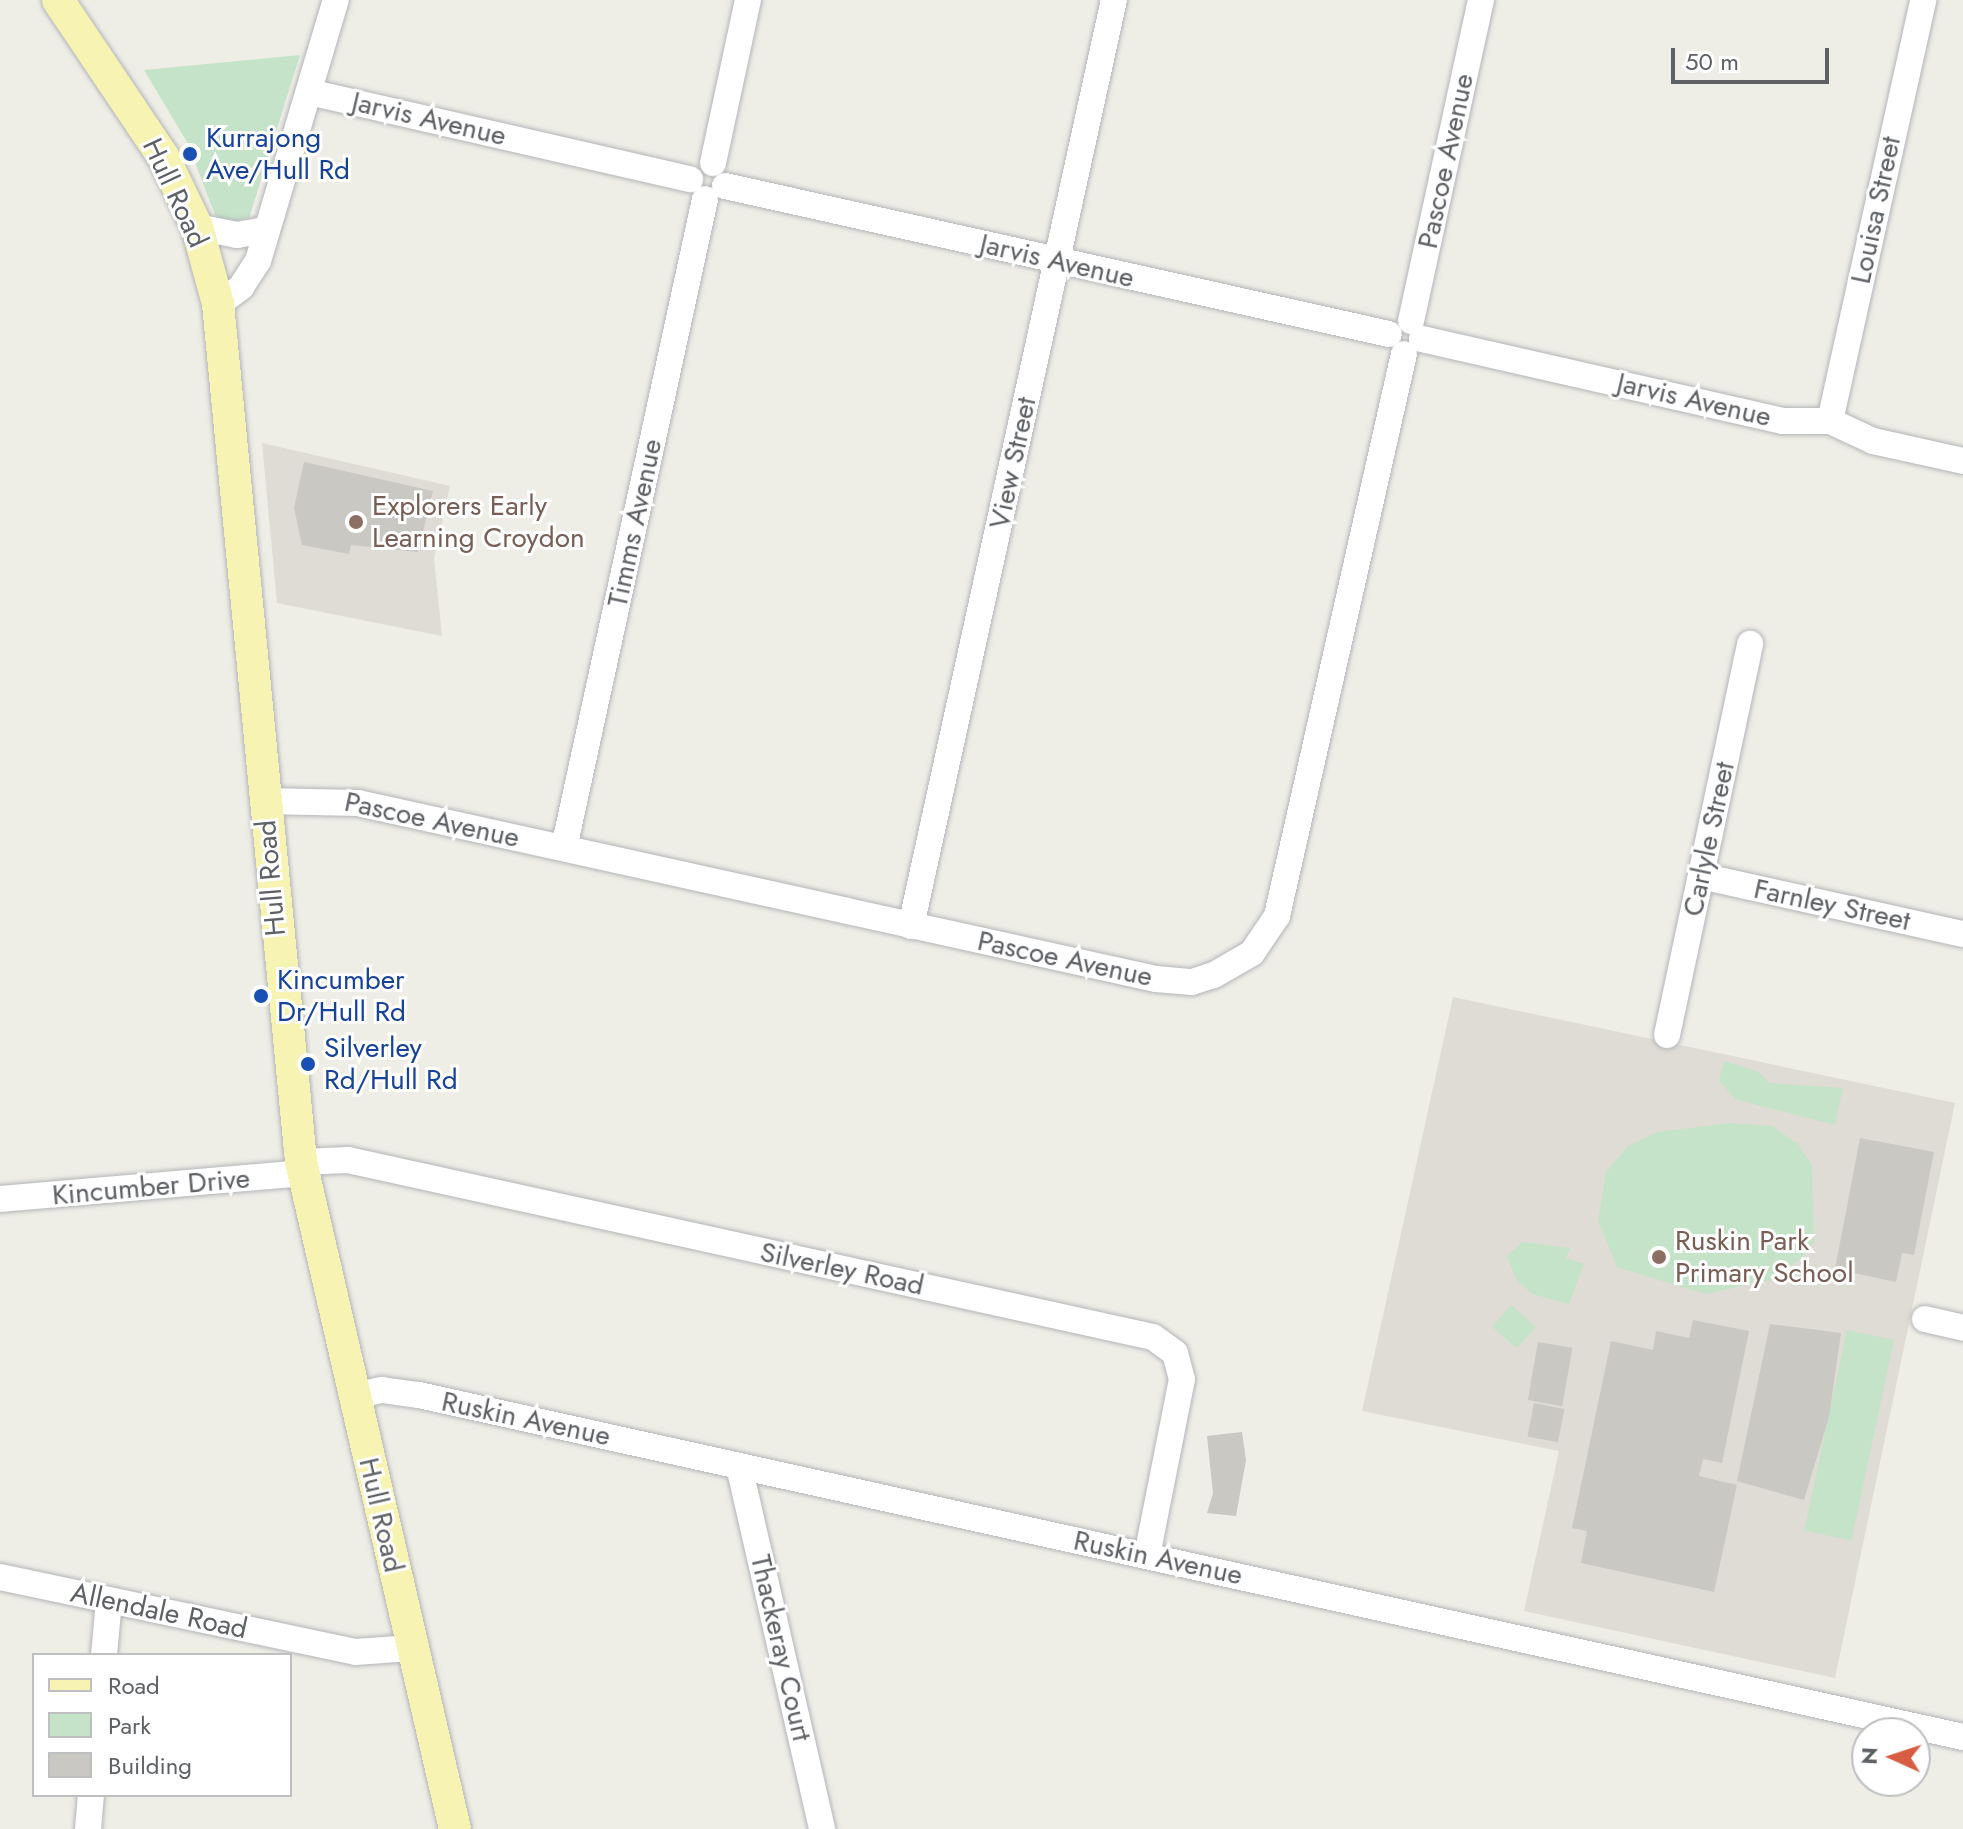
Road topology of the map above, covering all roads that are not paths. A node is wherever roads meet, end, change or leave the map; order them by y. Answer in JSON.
{"nodes":[{"id":1,"x":58,"y":0,"type":"edge"},
{"id":2,"x":336,"y":0,"type":"edge"},
{"id":3,"x":748,"y":0,"type":"edge"},
{"id":4,"x":1114,"y":0,"type":"edge"},
{"id":5,"x":1481,"y":0,"type":"edge"},
{"id":6,"x":1923,"y":0,"type":"edge"},
{"id":7,"x":309,"y":92,"type":"junction"},
{"id":8,"x":708,"y":182,"type":"junction"},
{"id":9,"x":197,"y":227,"type":"junction"},
{"id":10,"x":265,"y":230,"type":"junction"},
{"id":11,"x":1057,"y":261,"type":"junction"},
{"id":12,"x":218,"y":304,"type":"junction"},
{"id":13,"x":1406,"y":337,"type":"junction"},
{"id":14,"x":1830,"y":421,"type":"junction"},
{"id":15,"x":1963,"y":461,"type":"edge"},
{"id":16,"x":1750,"y":644,"type":"dead end"},
{"id":17,"x":264,"y":801,"type":"junction"},
{"id":18,"x":564,"y":848,"type":"junction"},
{"id":19,"x":1701,"y":876,"type":"junction"},
{"id":20,"x":911,"y":926,"type":"junction"},
{"id":21,"x":1963,"y":934,"type":"edge"},
{"id":22,"x":1667,"y":1035,"type":"dead end"},
{"id":23,"x":302,"y":1168,"type":"junction"},
{"id":24,"x":0,"y":1199,"type":"edge"},
{"id":25,"x":1925,"y":1319,"type":"dead end"},
{"id":26,"x":1963,"y":1328,"type":"edge"},
{"id":27,"x":353,"y":1396,"type":"junction"},
{"id":28,"x":739,"y":1466,"type":"junction"},
{"id":29,"x":1147,"y":1555,"type":"junction"},
{"id":30,"x":0,"y":1577,"type":"edge"},
{"id":31,"x":109,"y":1600,"type":"junction"},
{"id":32,"x":412,"y":1648,"type":"junction"},
{"id":33,"x":104,"y":1653,"type":"edge"},
{"id":34,"x":1963,"y":1737,"type":"edge"},
{"id":35,"x":91,"y":1797,"type":"edge"},
{"id":36,"x":88,"y":1829,"type":"edge"},
{"id":37,"x":455,"y":1829,"type":"edge"},
{"id":38,"x":822,"y":1829,"type":"edge"}],
"edges":[{"from":1,"to":9,"type":"main road","name":"Hull Road"},
{"from":2,"to":7,"type":"street"},
{"from":3,"to":8,"type":"street","name":"Timms Avenue"},
{"from":4,"to":11,"type":"street","name":"View Street"},
{"from":5,"to":13,"type":"street","name":"Pascoe Avenue"},
{"from":6,"to":14,"type":"street","name":"Louisa Street"},
{"from":7,"to":8,"type":"street","name":"Jarvis Avenue"},
{"from":7,"to":10,"type":"street"},
{"from":8,"to":11,"type":"street","name":"Jarvis Avenue"},
{"from":8,"to":18,"type":"street","name":"Timms Avenue"},
{"from":9,"to":10,"type":"street"},
{"from":9,"to":12,"type":"main road","name":"Hull Road"},
{"from":10,"to":12,"type":"street"},
{"from":11,"to":13,"type":"street","name":"Jarvis Avenue"},
{"from":11,"to":20,"type":"street","name":"View Street"},
{"from":12,"to":17,"type":"main road","name":"Hull Road"},
{"from":13,"to":14,"type":"street","name":"Jarvis Avenue"},
{"from":13,"to":20,"type":"street","name":"Pascoe Avenue"},
{"from":14,"to":15,"type":"street","name":"Jarvis Avenue"},
{"from":16,"to":19,"type":"street","name":"Carlyle Street"},
{"from":17,"to":18,"type":"street","name":"Pascoe Avenue"},
{"from":17,"to":23,"type":"main road","name":"Hull Road"},
{"from":18,"to":20,"type":"street","name":"Pascoe Avenue"},
{"from":19,"to":21,"type":"street","name":"Farnley Street"},
{"from":19,"to":22,"type":"street","name":"Carlyle Street"},
{"from":23,"to":24,"type":"street","name":"Kincumber Drive"},
{"from":23,"to":27,"type":"main road","name":"Hull Road"},
{"from":23,"to":29,"type":"street","name":"Silverley Road"},
{"from":25,"to":26,"type":"street"},
{"from":27,"to":28,"type":"street","name":"Ruskin Avenue"},
{"from":27,"to":32,"type":"main road","name":"Hull Road"},
{"from":28,"to":29,"type":"street","name":"Ruskin Avenue"},
{"from":28,"to":38,"type":"street","name":"Thackeray Court"},
{"from":29,"to":34,"type":"street","name":"Ruskin Avenue"},
{"from":30,"to":31,"type":"street","name":"Allendale Road"},
{"from":31,"to":32,"type":"street","name":"Allendale Road"},
{"from":31,"to":33,"type":"street"},
{"from":32,"to":37,"type":"main road","name":"Hull Road"},
{"from":35,"to":36,"type":"street"}]}
